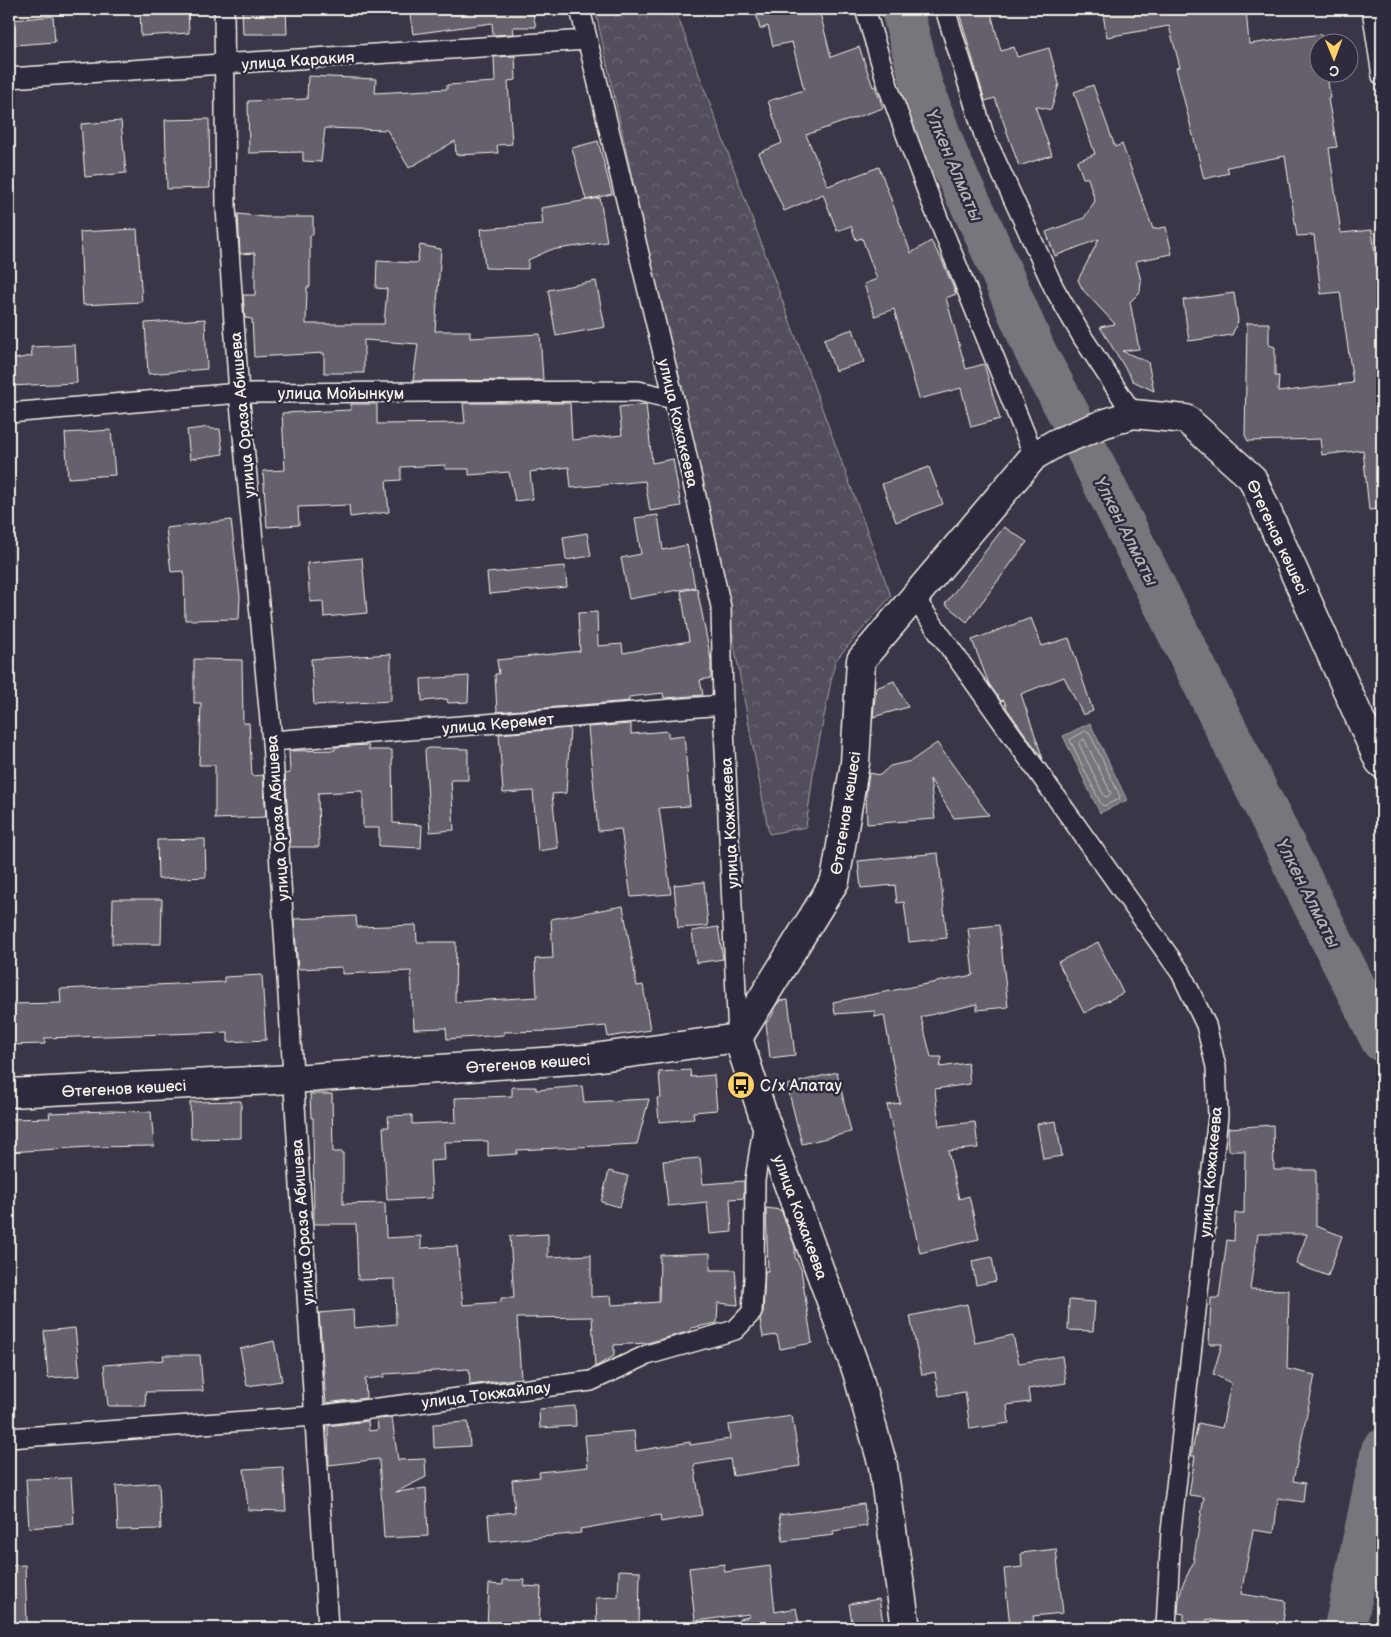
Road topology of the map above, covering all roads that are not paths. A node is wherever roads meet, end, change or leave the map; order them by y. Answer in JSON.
{"nodes":[{"id":1,"x":224,"y":9,"type":"edge"},
{"id":2,"x":580,"y":9,"type":"edge"},
{"id":3,"x":865,"y":9,"type":"edge"},
{"id":4,"x":945,"y":9,"type":"edge"},
{"id":5,"x":1372,"y":9,"type":"edge"},
{"id":6,"x":587,"y":40,"type":"junction"},
{"id":7,"x":225,"y":65,"type":"junction"},
{"id":8,"x":1382,"y":76,"type":"edge"},
{"id":9,"x":9,"y":78,"type":"edge"},
{"id":10,"x":239,"y":393,"type":"junction"},
{"id":11,"x":674,"y":399,"type":"junction"},
{"id":12,"x":9,"y":414,"type":"edge"},
{"id":13,"x":1133,"y":414,"type":"junction"},
{"id":14,"x":1045,"y":450,"type":"junction"},
{"id":15,"x":913,"y":596,"type":"junction"},
{"id":16,"x":723,"y":705,"type":"junction"},
{"id":17,"x":272,"y":741,"type":"junction"},
{"id":18,"x":1382,"y":764,"type":"edge"},
{"id":19,"x":738,"y":1038,"type":"junction"},
{"id":20,"x":292,"y":1079,"type":"junction"},
{"id":21,"x":9,"y":1093,"type":"edge"},
{"id":22,"x":764,"y":1118,"type":"junction"},
{"id":23,"x":315,"y":1416,"type":"junction"},
{"id":24,"x":9,"y":1438,"type":"edge"},
{"id":25,"x":328,"y":1628,"type":"edge"},
{"id":26,"x":906,"y":1628,"type":"edge"},
{"id":27,"x":1166,"y":1628,"type":"edge"}],
"edges":[{"from":1,"to":7,"type":"street","name":"улица Ораза Абишева"},
{"from":2,"to":6,"type":"street","name":"улица Кожакеева"},
{"from":3,"to":14,"type":"street"},
{"from":4,"to":13,"type":"street"},
{"from":5,"to":8,"type":"street"},
{"from":6,"to":7,"type":"street","name":"улица Каракия"},
{"from":6,"to":11,"type":"street","name":"улица Кожакеева"},
{"from":7,"to":9,"type":"street","name":"улица Каракия"},
{"from":7,"to":10,"type":"street","name":"улица Ораза Абишева"},
{"from":10,"to":11,"type":"street","name":"улица Мойынкум"},
{"from":10,"to":12,"type":"street","name":"улица Мойынкум"},
{"from":10,"to":17,"type":"street","name":"улица Ораза Абишева"},
{"from":11,"to":16,"type":"street","name":"улица Кожакеева"},
{"from":13,"to":14,"type":"street","name":"Өтегенов көшесі"},
{"from":13,"to":18,"type":"street","name":"Өтегенов көшесі"},
{"from":14,"to":15,"type":"street","name":"Өтегенов көшесі"},
{"from":15,"to":19,"type":"street","name":"Өтегенов көшесі"},
{"from":15,"to":27,"type":"street","name":"улица Кожакеева"},
{"from":16,"to":17,"type":"street","name":"улица Керемет"},
{"from":16,"to":19,"type":"street","name":"улица Кожакеева"},
{"from":17,"to":20,"type":"street","name":"улица Ораза Абишева"},
{"from":19,"to":20,"type":"street","name":"Өтегенов көшесі"},
{"from":19,"to":22,"type":"street","name":"улица Кожакеева"},
{"from":20,"to":21,"type":"street","name":"Өтегенов көшесі"},
{"from":20,"to":23,"type":"street","name":"улица Ораза Абишева"},
{"from":22,"to":23,"type":"street","name":"улица Токжайлау"},
{"from":22,"to":26,"type":"street","name":"улица Кожакеева"},
{"from":23,"to":24,"type":"street","name":"улица Токжайлау"},
{"from":23,"to":25,"type":"street","name":"улица Ораза Абишева"}]}
